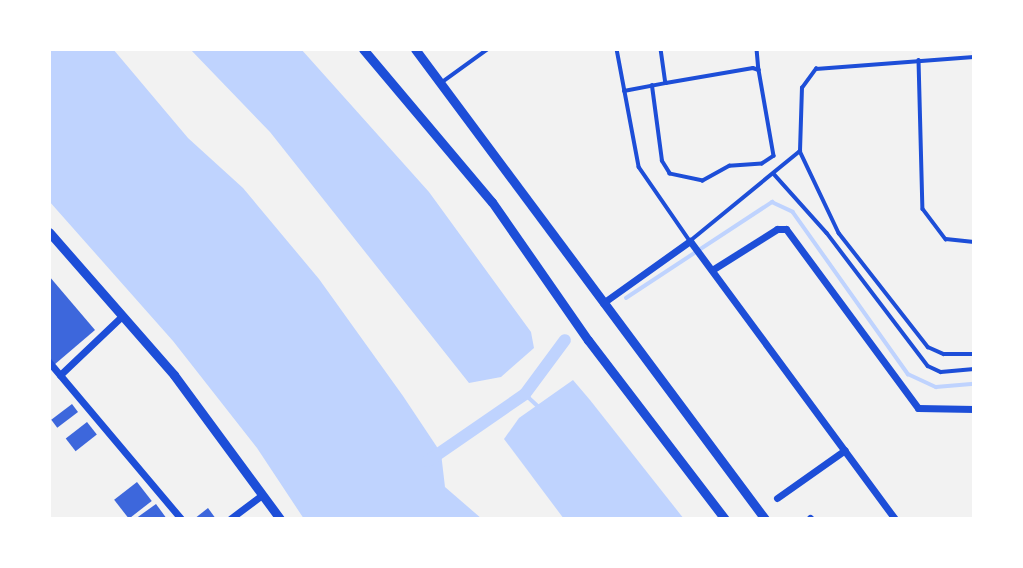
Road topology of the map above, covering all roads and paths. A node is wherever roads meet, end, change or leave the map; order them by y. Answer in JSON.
{"nodes":[{"id":1,"x":363,"y":49,"type":"edge"},
{"id":2,"x":415,"y":49,"type":"edge"},
{"id":3,"x":488,"y":49,"type":"edge"},
{"id":4,"x":617,"y":49,"type":"edge"},
{"id":5,"x":661,"y":49,"type":"edge"},
{"id":6,"x":757,"y":49,"type":"edge"},
{"id":7,"x":974,"y":57,"type":"edge"},
{"id":8,"x":919,"y":60,"type":"junction"},
{"id":9,"x":759,"y":70,"type":"junction"},
{"id":10,"x":666,"y":83,"type":"junction"},
{"id":11,"x":440,"y":84,"type":"junction"},
{"id":12,"x":652,"y":86,"type":"junction"},
{"id":13,"x":624,"y":91,"type":"junction"},
{"id":14,"x":800,"y":150,"type":"junction"},
{"id":15,"x":774,"y":174,"type":"junction"},
{"id":16,"x":49,"y":232,"type":"edge"},
{"id":17,"x":690,"y":241,"type":"junction"},
{"id":18,"x":974,"y":242,"type":"edge"},
{"id":19,"x":710,"y":267,"type":"junction"},
{"id":20,"x":603,"y":303,"type":"junction"},
{"id":21,"x":122,"y":316,"type":"junction"},
{"id":22,"x":974,"y":354,"type":"edge"},
{"id":23,"x":49,"y":362,"type":"edge"},
{"id":24,"x":974,"y":369,"type":"edge"},
{"id":25,"x":60,"y":375,"type":"junction"},
{"id":26,"x":974,"y":409,"type":"edge"},
{"id":27,"x":845,"y":450,"type":"junction"},
{"id":28,"x":262,"y":495,"type":"junction"},
{"id":29,"x":777,"y":498,"type":"dead end"},
{"id":30,"x":181,"y":519,"type":"edge"},
{"id":31,"x":230,"y":519,"type":"edge"},
{"id":32,"x":280,"y":519,"type":"edge"},
{"id":33,"x":725,"y":519,"type":"edge"},
{"id":34,"x":765,"y":519,"type":"edge"},
{"id":35,"x":895,"y":519,"type":"edge"}],
"edges":[{"from":1,"to":33,"type":"street"},
{"from":2,"to":11,"type":"street"},
{"from":3,"to":11,"type":"lane"},
{"from":4,"to":13,"type":"lane"},
{"from":5,"to":10,"type":"lane"},
{"from":6,"to":9,"type":"lane"},
{"from":7,"to":8,"type":"lane"},
{"from":8,"to":14,"type":"lane"},
{"from":8,"to":18,"type":"lane"},
{"from":9,"to":10,"type":"lane"},
{"from":9,"to":12,"type":"lane"},
{"from":10,"to":12,"type":"lane"},
{"from":11,"to":20,"type":"street"},
{"from":12,"to":13,"type":"lane"},
{"from":13,"to":17,"type":"lane"},
{"from":14,"to":15,"type":"lane"},
{"from":14,"to":22,"type":"lane"},
{"from":15,"to":17,"type":"lane"},
{"from":15,"to":24,"type":"lane"},
{"from":16,"to":21,"type":"street"},
{"from":17,"to":19,"type":"street"},
{"from":17,"to":20,"type":"street"},
{"from":19,"to":26,"type":"street"},
{"from":19,"to":27,"type":"street"},
{"from":20,"to":34,"type":"street"},
{"from":21,"to":25,"type":"street"},
{"from":21,"to":28,"type":"street"},
{"from":23,"to":25,"type":"street"},
{"from":25,"to":30,"type":"street"},
{"from":27,"to":29,"type":"street"},
{"from":27,"to":35,"type":"street"},
{"from":28,"to":31,"type":"street"},
{"from":28,"to":32,"type":"street"}]}
